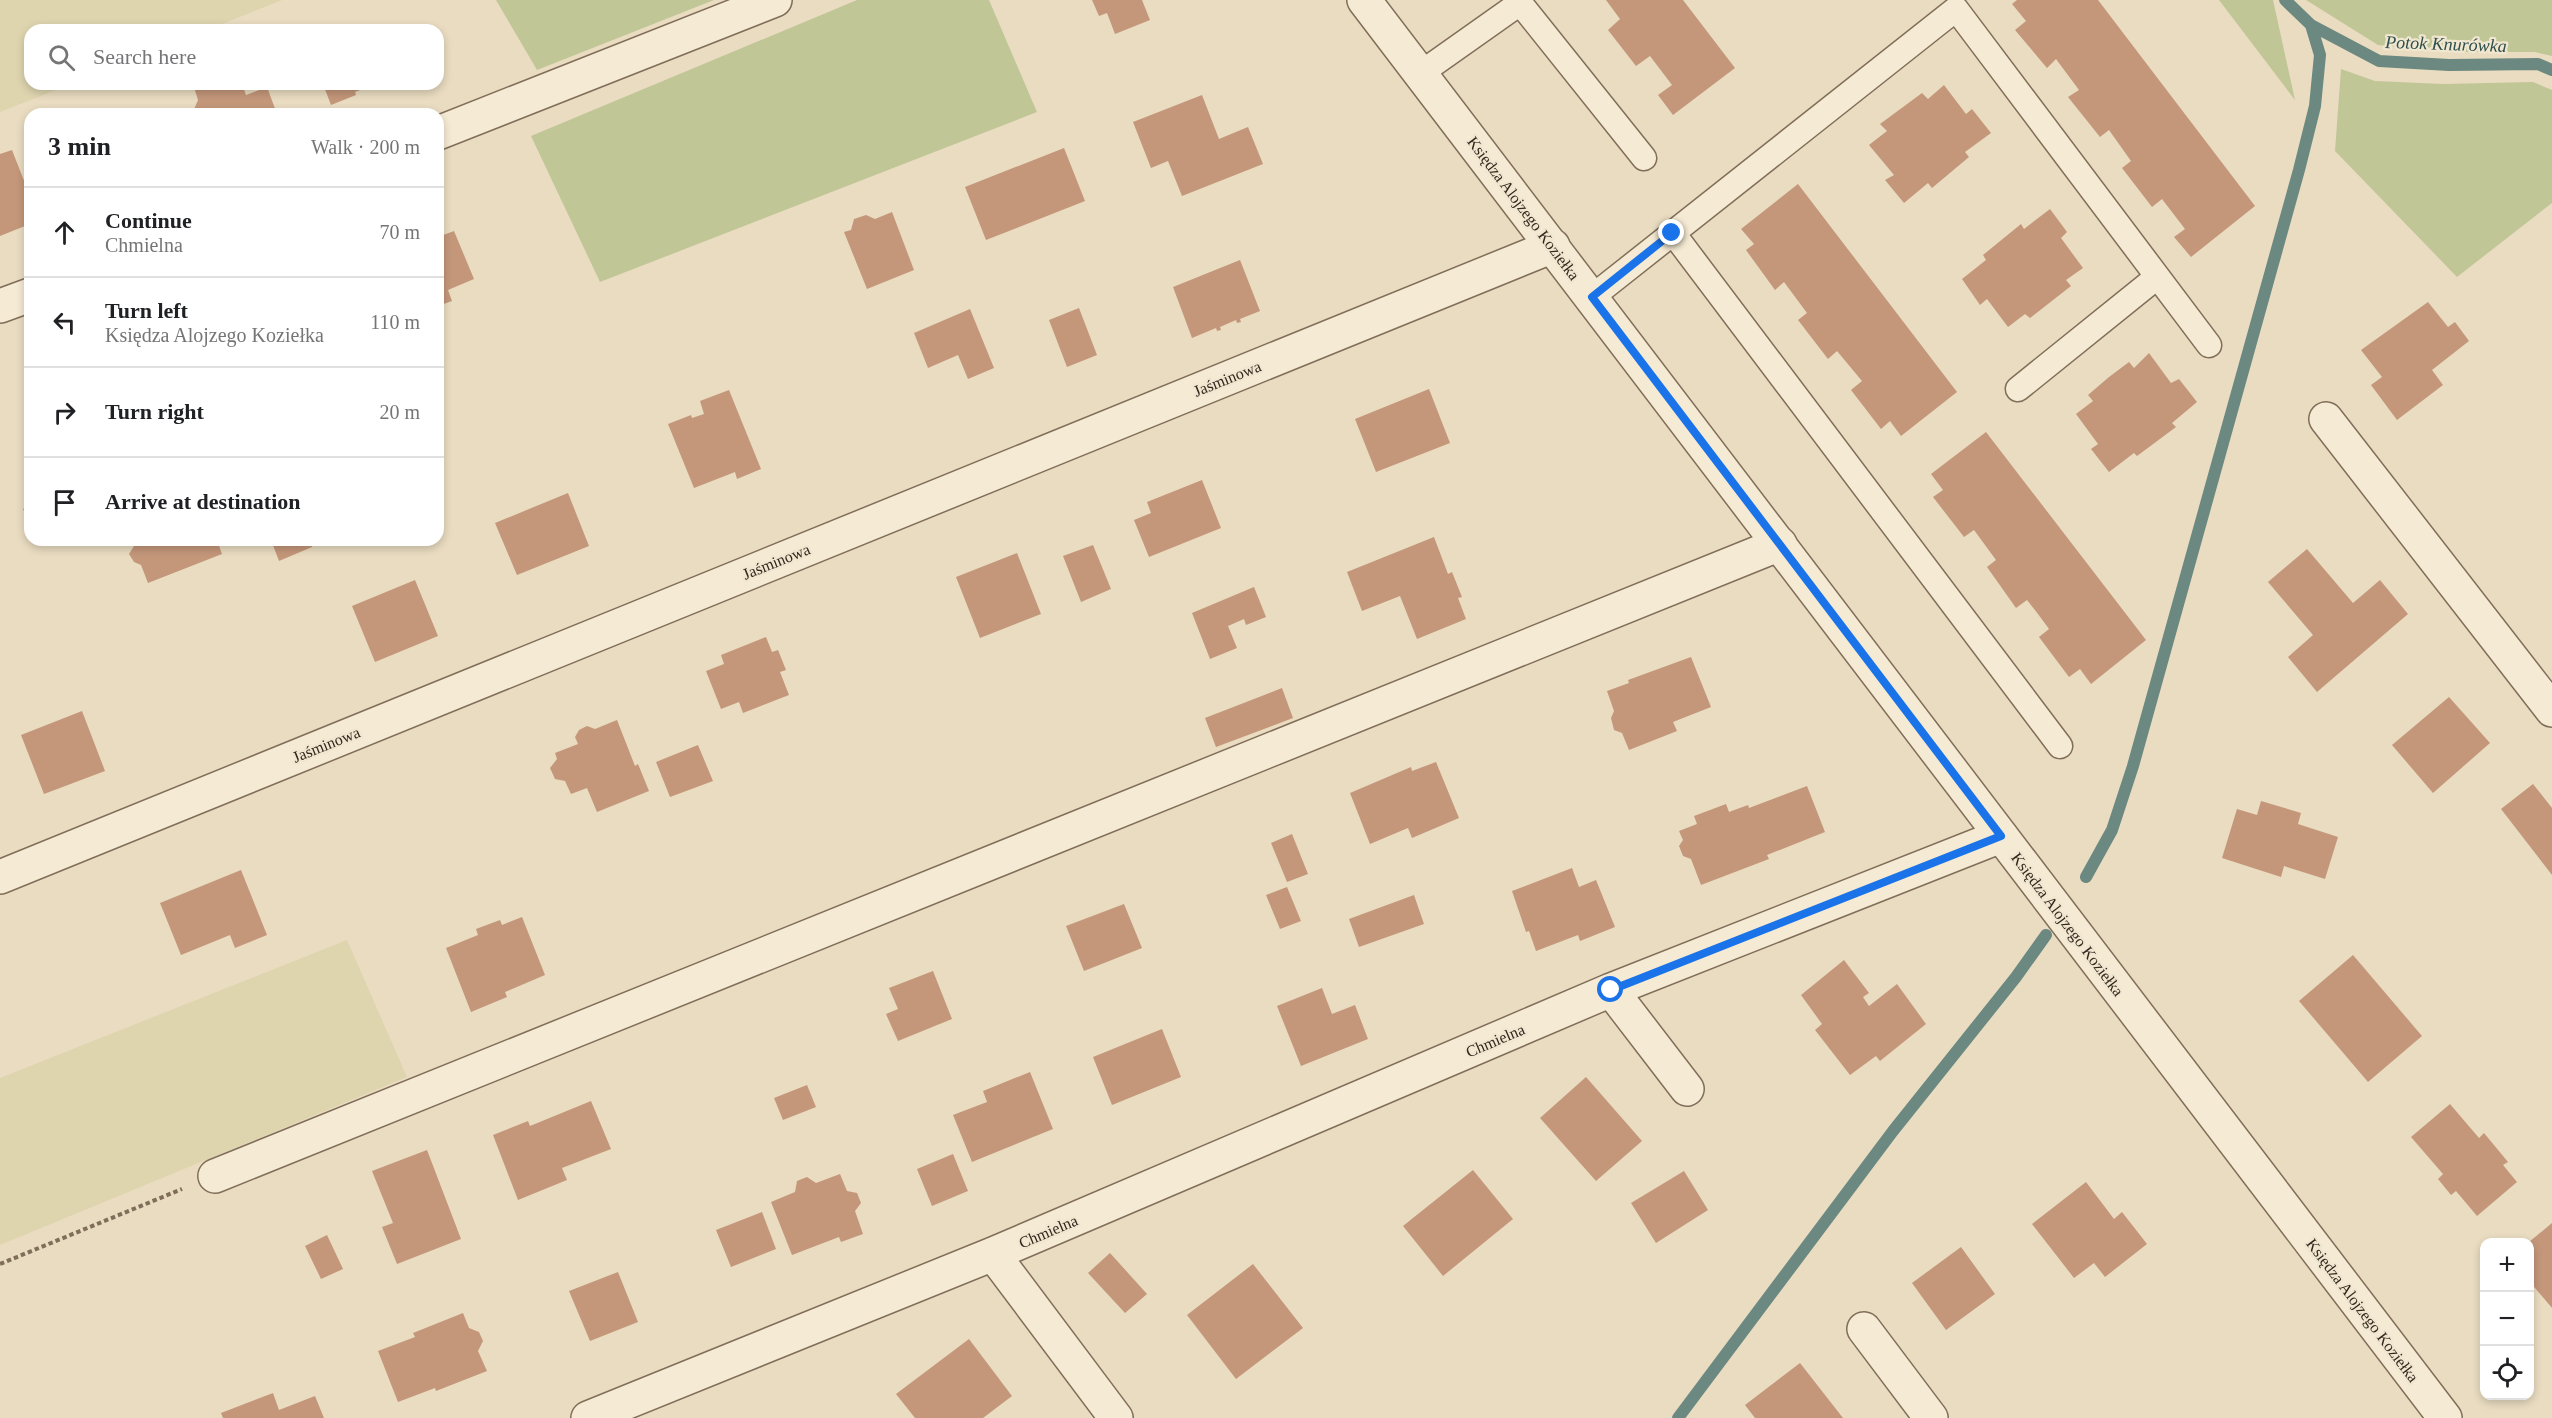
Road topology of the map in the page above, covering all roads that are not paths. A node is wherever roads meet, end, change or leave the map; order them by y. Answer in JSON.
{"nodes":[{"id":1,"x":776,"y":0,"type":"edge"},
{"id":2,"x":1364,"y":0,"type":"edge"},
{"id":3,"x":1519,"y":1,"type":"edge"},
{"id":4,"x":1420,"y":73,"type":"junction"},
{"id":5,"x":444,"y":131,"type":"edge"},
{"id":6,"x":1644,"y":158,"type":"dead end"},
{"id":7,"x":1672,"y":233,"type":"junction"},
{"id":8,"x":1553,"y":246,"type":"junction"},
{"id":9,"x":2157,"y":277,"type":"junction"},
{"id":10,"x":24,"y":297,"type":"edge"},
{"id":11,"x":1592,"y":297,"type":"junction"},
{"id":12,"x":0,"y":306,"type":"edge"},
{"id":13,"x":2209,"y":345,"type":"dead end"},
{"id":14,"x":2018,"y":389,"type":"dead end"},
{"id":15,"x":2326,"y":419,"type":"dead end"},
{"id":16,"x":1780,"y":544,"type":"junction"},
{"id":17,"x":2552,"y":710,"type":"edge"},
{"id":18,"x":2060,"y":746,"type":"dead end"},
{"id":19,"x":2001,"y":836,"type":"junction"},
{"id":20,"x":0,"y":877,"type":"edge"},
{"id":21,"x":1611,"y":990,"type":"junction"},
{"id":22,"x":1687,"y":1089,"type":"dead end"},
{"id":23,"x":215,"y":1176,"type":"road end"},
{"id":24,"x":993,"y":1254,"type":"junction"},
{"id":25,"x":1863,"y":1329,"type":"dead end"},
{"id":26,"x":588,"y":1418,"type":"edge"},
{"id":27,"x":1116,"y":1418,"type":"edge"},
{"id":28,"x":1931,"y":1418,"type":"edge"},
{"id":29,"x":2445,"y":1418,"type":"edge"}],
"edges":[{"from":1,"to":5,"type":"street"},
{"from":2,"to":4,"type":"street","name":"Księdza Alojzego Koziełka"},
{"from":3,"to":4,"type":"lane"},
{"from":3,"to":6,"type":"lane"},
{"from":4,"to":8,"type":"street","name":"Księdza Alojzego Koziełka"},
{"from":7,"to":9,"type":"lane"},
{"from":7,"to":11,"type":"lane"},
{"from":7,"to":18,"type":"lane"},
{"from":8,"to":11,"type":"street","name":"Księdza Alojzego Koziełka"},
{"from":8,"to":20,"type":"street","name":"Jaśminowa"},
{"from":9,"to":13,"type":"lane"},
{"from":9,"to":14,"type":"lane"},
{"from":10,"to":12,"type":"street"},
{"from":11,"to":16,"type":"street","name":"Księdza Alojzego Koziełka"},
{"from":15,"to":17,"type":"street"},
{"from":16,"to":19,"type":"street","name":"Księdza Alojzego Koziełka"},
{"from":16,"to":23,"type":"street"},
{"from":19,"to":21,"type":"street","name":"Chmielna"},
{"from":19,"to":29,"type":"street","name":"Księdza Alojzego Koziełka"},
{"from":21,"to":22,"type":"street"},
{"from":21,"to":24,"type":"street","name":"Chmielna"},
{"from":24,"to":26,"type":"street","name":"Chmielna"},
{"from":24,"to":27,"type":"street"},
{"from":25,"to":28,"type":"street"}]}
